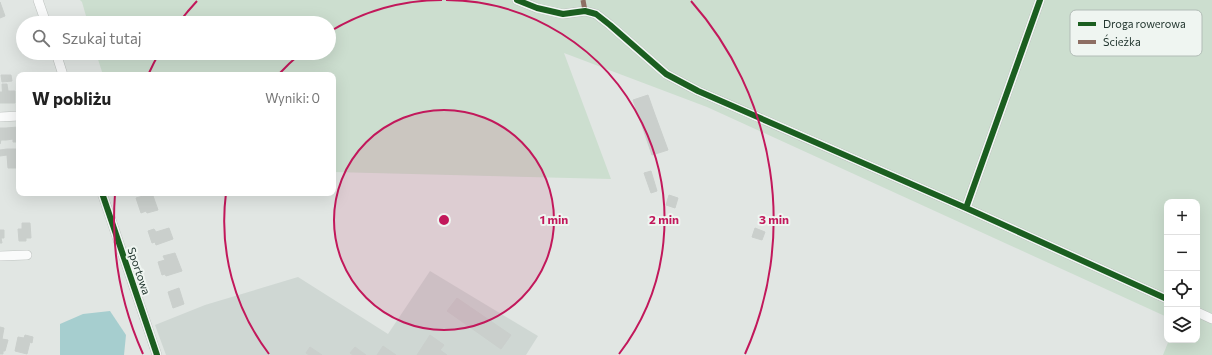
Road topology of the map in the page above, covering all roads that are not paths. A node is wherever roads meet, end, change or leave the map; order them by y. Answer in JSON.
{"nodes":[{"id":1,"x":38,"y":0,"type":"edge"},
{"id":2,"x":517,"y":0,"type":"edge"},
{"id":3,"x":1040,"y":0,"type":"edge"},
{"id":4,"x":44,"y":16,"type":"edge"},
{"id":5,"x":58,"y":60,"type":"edge"},
{"id":6,"x":62,"y":72,"type":"edge"},
{"id":7,"x":16,"y":116,"type":"edge"},
{"id":8,"x":0,"y":117,"type":"edge"},
{"id":9,"x":103,"y":196,"type":"edge"},
{"id":10,"x":966,"y":208,"type":"junction"},
{"id":11,"x":27,"y":255,"type":"dead end"},
{"id":12,"x":0,"y":256,"type":"edge"},
{"id":13,"x":1164,"y":298,"type":"edge"},
{"id":14,"x":1200,"y":313,"type":"edge"},
{"id":15,"x":1212,"y":319,"type":"edge"},
{"id":16,"x":157,"y":355,"type":"edge"}],
"edges":[{"from":1,"to":4,"type":"street"},
{"from":2,"to":10,"type":"street"},
{"from":3,"to":10,"type":"street"},
{"from":5,"to":6,"type":"street"},
{"from":7,"to":8,"type":"street"},
{"from":9,"to":16,"type":"street","name":"Sportowa"},
{"from":10,"to":13,"type":"street"},
{"from":11,"to":12,"type":"street"},
{"from":14,"to":15,"type":"street"}]}
